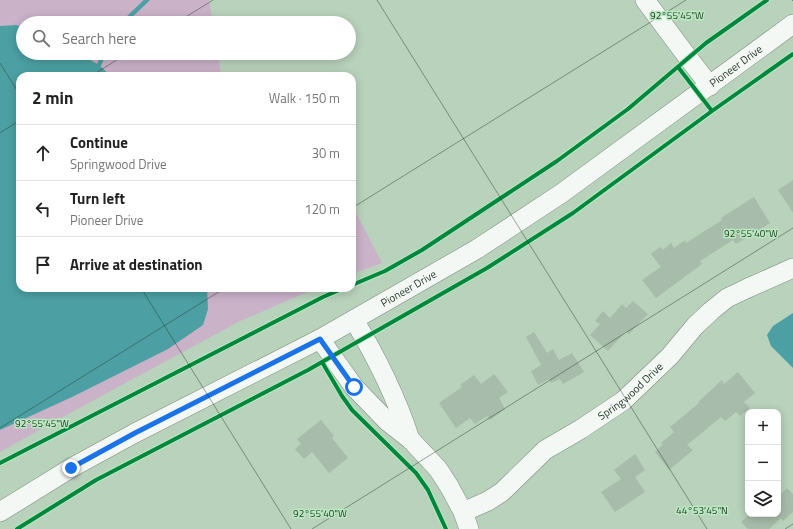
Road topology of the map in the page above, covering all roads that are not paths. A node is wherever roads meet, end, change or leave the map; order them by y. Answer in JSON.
{"nodes":[{"id":1,"x":645,"y":0,"type":"edge"},
{"id":2,"x":793,"y":24,"type":"edge"},
{"id":3,"x":710,"y":86,"type":"junction"},
{"id":4,"x":793,"y":268,"type":"edge"},
{"id":5,"x":354,"y":320,"type":"junction"},
{"id":6,"x":320,"y":339,"type":"junction"},
{"id":7,"x":410,"y":439,"type":"junction"},
{"id":8,"x":0,"y":512,"type":"edge"},
{"id":9,"x":466,"y":521,"type":"edge"}],
"edges":[{"from":1,"to":3,"type":"street"},
{"from":2,"to":3,"type":"street","name":"Pioneer Drive"},
{"from":3,"to":5,"type":"street","name":"Pioneer Drive"},
{"from":4,"to":9,"type":"street","name":"Springwood Drive"},
{"from":5,"to":6,"type":"street","name":"Pioneer Drive"},
{"from":5,"to":7,"type":"street","name":"Springwood Drive"},
{"from":6,"to":7,"type":"street","name":"Springwood Drive"},
{"from":6,"to":8,"type":"street","name":"Pioneer Drive"},
{"from":7,"to":9,"type":"street","name":"Springwood Drive"}]}
